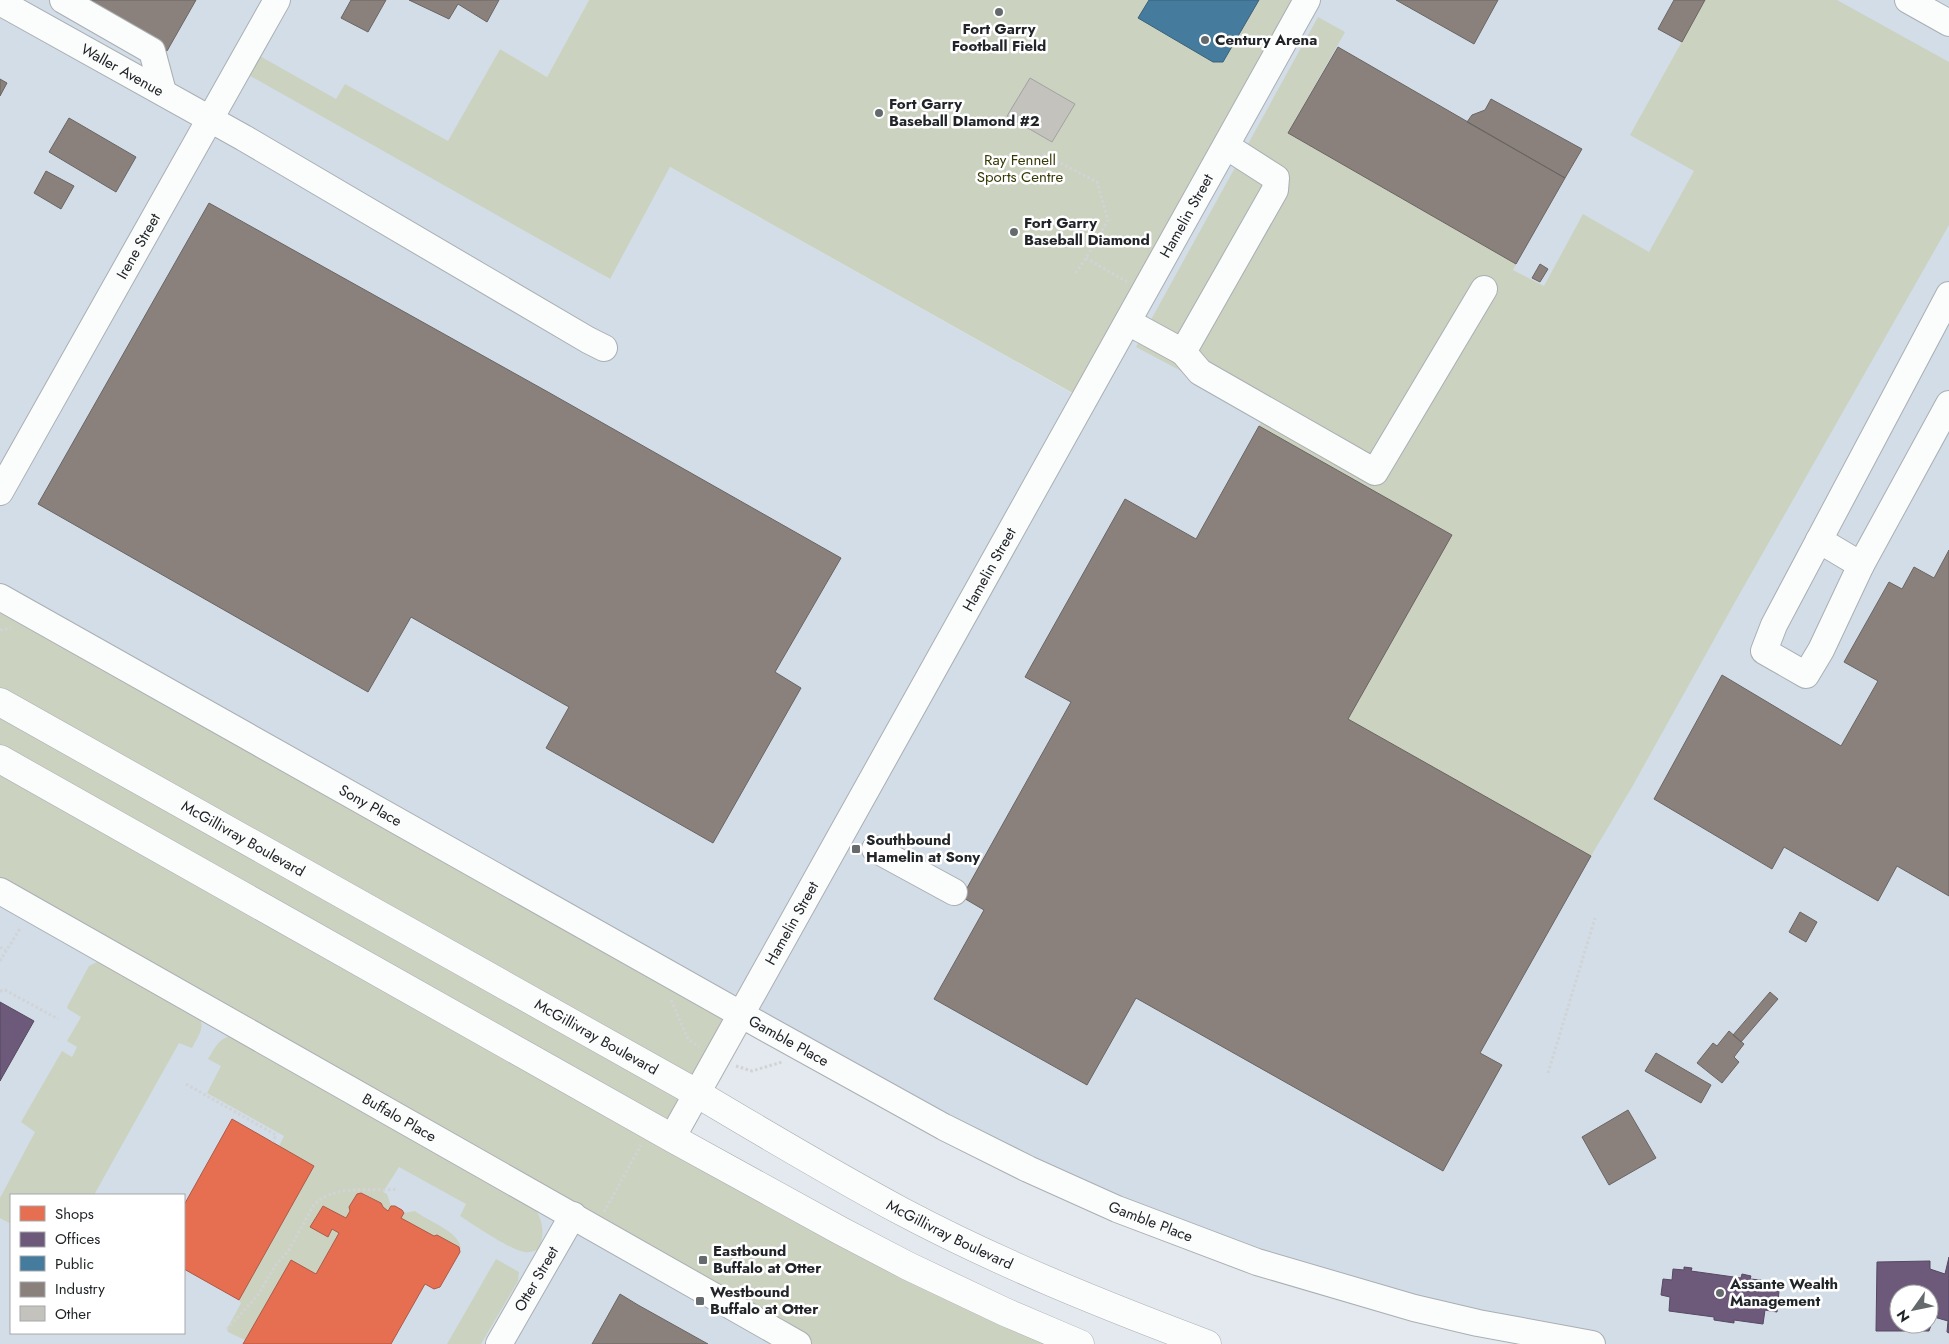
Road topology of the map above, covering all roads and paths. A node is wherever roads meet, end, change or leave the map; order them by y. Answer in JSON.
{"nodes":[{"id":1,"x":63,"y":0,"type":"edge"},
{"id":2,"x":277,"y":0,"type":"edge"},
{"id":3,"x":1307,"y":0,"type":"edge"},
{"id":4,"x":1908,"y":0,"type":"edge"},
{"id":5,"x":0,"y":2,"type":"edge"},
{"id":6,"x":1949,"y":23,"type":"edge"},
{"id":7,"x":162,"y":92,"type":"junction"},
{"id":8,"x":210,"y":118,"type":"junction"},
{"id":9,"x":1226,"y":146,"type":"junction"},
{"id":10,"x":1043,"y":154,"type":"dead end"},
{"id":11,"x":1086,"y":258,"type":"junction"},
{"id":12,"x":1075,"y":274,"type":"dead end"},
{"id":13,"x":1484,"y":289,"type":"dead end"},
{"id":14,"x":1145,"y":292,"type":"junction"},
{"id":15,"x":1949,"y":295,"type":"edge"},
{"id":16,"x":1128,"y":322,"type":"junction"},
{"id":17,"x":1940,"y":335,"type":"edge"},
{"id":18,"x":604,"y":348,"type":"dead end"},
{"id":19,"x":1183,"y":352,"type":"junction"},
{"id":20,"x":1949,"y":404,"type":"edge"},
{"id":21,"x":0,"y":492,"type":"edge"},
{"id":22,"x":1819,"y":540,"type":"junction"},
{"id":23,"x":1861,"y":565,"type":"junction"},
{"id":24,"x":0,"y":597,"type":"edge"},
{"id":25,"x":0,"y":702,"type":"edge"},
{"id":26,"x":0,"y":760,"type":"edge"},
{"id":27,"x":875,"y":848,"type":"dead end"},
{"id":28,"x":954,"y":892,"type":"dead end"},
{"id":29,"x":3,"y":899,"type":"edge"},
{"id":30,"x":31,"y":909,"type":"junction"},
{"id":31,"x":1595,"y":918,"type":"dead end"},
{"id":32,"x":0,"y":947,"type":"edge"},
{"id":33,"x":6,"y":951,"type":"junction"},
{"id":34,"x":0,"y":961,"type":"edge"},
{"id":35,"x":0,"y":991,"type":"edge"},
{"id":36,"x":741,"y":1015,"type":"junction"},
{"id":37,"x":58,"y":1019,"type":"dead end"},
{"id":38,"x":702,"y":1038,"type":"dead end"},
{"id":39,"x":693,"y":1053,"type":"dead end"},
{"id":40,"x":1548,"y":1073,"type":"dead end"},
{"id":41,"x":186,"y":1084,"type":"dead end"},
{"id":42,"x":698,"y":1094,"type":"junction"},
{"id":43,"x":672,"y":1138,"type":"junction"},
{"id":44,"x":273,"y":1142,"type":"dead end"},
{"id":45,"x":643,"y":1142,"type":"dead end"},
{"id":46,"x":398,"y":1189,"type":"dead end"},
{"id":47,"x":573,"y":1215,"type":"junction"},
{"id":48,"x":596,"y":1228,"type":"junction"},
{"id":49,"x":227,"y":1329,"type":"dead end"},
{"id":50,"x":500,"y":1344,"type":"edge"},
{"id":51,"x":798,"y":1344,"type":"edge"},
{"id":52,"x":1080,"y":1344,"type":"edge"},
{"id":53,"x":1206,"y":1344,"type":"edge"},
{"id":54,"x":1592,"y":1344,"type":"edge"}],
"edges":[{"from":1,"to":7,"type":"street"},
{"from":2,"to":8,"type":"street","name":"Irene Street"},
{"from":3,"to":9,"type":"street","name":"Hamelin Street"},
{"from":4,"to":6,"type":"street"},
{"from":5,"to":7,"type":"street","name":"Waller Avenue"},
{"from":7,"to":8,"type":"street","name":"Waller Avenue"},
{"from":8,"to":18,"type":"street","name":"Waller Avenue"},
{"from":8,"to":21,"type":"street","name":"Irene Street"},
{"from":9,"to":14,"type":"street","name":"Hamelin Street"},
{"from":9,"to":19,"type":"street"},
{"from":10,"to":11,"type":"path"},
{"from":11,"to":12,"type":"path"},
{"from":11,"to":14,"type":"path"},
{"from":13,"to":19,"type":"street"},
{"from":14,"to":16,"type":"street","name":"Hamelin Street"},
{"from":15,"to":17,"type":"street"},
{"from":16,"to":19,"type":"street"},
{"from":16,"to":36,"type":"street","name":"Hamelin Street"},
{"from":17,"to":22,"type":"street"},
{"from":20,"to":23,"type":"street"},
{"from":22,"to":23,"type":"street"},
{"from":22,"to":23,"type":"street"},
{"from":24,"to":36,"type":"street","name":"Sony Place"},
{"from":25,"to":42,"type":"main road","name":"McGillivray Boulevard"},
{"from":26,"to":43,"type":"main road"},
{"from":27,"to":28,"type":"street"},
{"from":29,"to":30,"type":"street","name":"Buffalo Place"},
{"from":30,"to":33,"type":"path"},
{"from":30,"to":47,"type":"street","name":"Buffalo Place"},
{"from":31,"to":40,"type":"path"},
{"from":32,"to":33,"type":"path"},
{"from":33,"to":34,"type":"path"},
{"from":35,"to":37,"type":"path"},
{"from":36,"to":42,"type":"street","name":"Hamelin Street"},
{"from":36,"to":54,"type":"street","name":"Gamble Place"},
{"from":38,"to":39,"type":"path"},
{"from":41,"to":44,"type":"path"},
{"from":42,"to":43,"type":"street","name":"Hamelin Street"},
{"from":42,"to":53,"type":"main road","name":"McGillivray Boulevard"},
{"from":43,"to":52,"type":"main road"},
{"from":45,"to":48,"type":"path"},
{"from":46,"to":49,"type":"path"},
{"from":47,"to":48,"type":"street","name":"Buffalo Place"},
{"from":47,"to":50,"type":"street","name":"Otter Street"},
{"from":48,"to":51,"type":"street","name":"Buffalo Place"}]}
